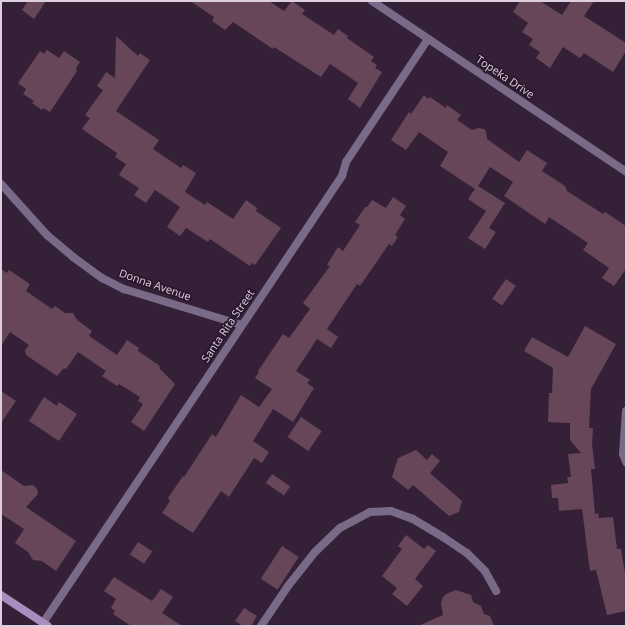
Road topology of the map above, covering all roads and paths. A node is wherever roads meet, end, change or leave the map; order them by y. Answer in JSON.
{"nodes":[{"id":1,"x":372,"y":1,"type":"edge"},
{"id":2,"x":428,"y":39,"type":"junction"},
{"id":3,"x":626,"y":172,"type":"edge"},
{"id":4,"x":1,"y":184,"type":"edge"},
{"id":5,"x":242,"y":325,"type":"junction"},
{"id":6,"x":626,"y":411,"type":"edge"},
{"id":7,"x":626,"y":462,"type":"edge"},
{"id":8,"x":496,"y":591,"type":"dead end"},
{"id":9,"x":1,"y":595,"type":"edge"},
{"id":10,"x":45,"y":624,"type":"edge"},
{"id":11,"x":261,"y":626,"type":"edge"}],
"edges":[{"from":1,"to":2,"type":"street","name":"Topeka Drive"},
{"from":2,"to":3,"type":"street","name":"Topeka Drive"},
{"from":2,"to":5,"type":"street","name":"Santa Rita Street"},
{"from":4,"to":5,"type":"street","name":"Donna Avenue"},
{"from":5,"to":10,"type":"street","name":"Santa Rita Street"},
{"from":6,"to":7,"type":"street"},
{"from":8,"to":11,"type":"street"},
{"from":9,"to":10,"type":"main road"}]}
